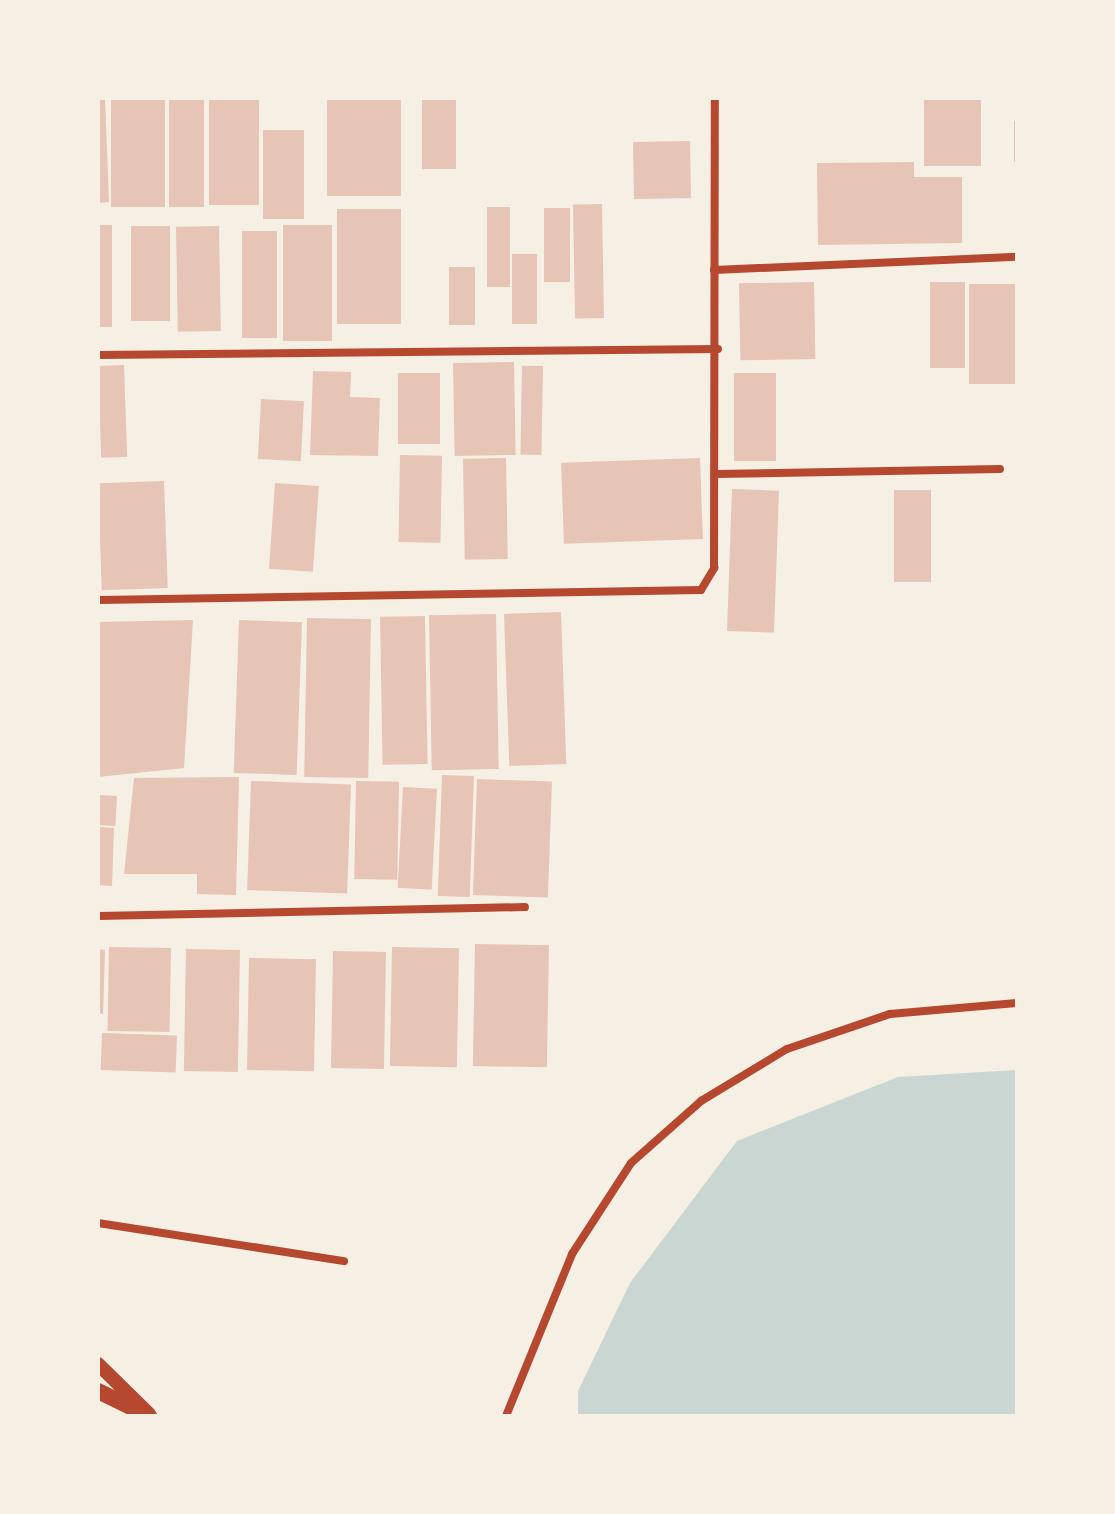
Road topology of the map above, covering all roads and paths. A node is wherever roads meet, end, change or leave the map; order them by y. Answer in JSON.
{"nodes":[{"id":1,"x":715,"y":98,"type":"edge"},
{"id":2,"x":1017,"y":257,"type":"edge"},
{"id":3,"x":714,"y":270,"type":"junction"},
{"id":4,"x":718,"y":349,"type":"junction"},
{"id":5,"x":98,"y":355,"type":"edge"},
{"id":6,"x":1000,"y":469,"type":"dead end"},
{"id":7,"x":716,"y":474,"type":"junction"},
{"id":8,"x":98,"y":600,"type":"edge"},
{"id":9,"x":525,"y":907,"type":"dead end"},
{"id":10,"x":98,"y":916,"type":"edge"},
{"id":11,"x":1017,"y":1003,"type":"edge"},
{"id":12,"x":98,"y":1223,"type":"edge"},
{"id":13,"x":344,"y":1261,"type":"dead end"},
{"id":14,"x":98,"y":1364,"type":"edge"},
{"id":15,"x":98,"y":1391,"type":"edge"},
{"id":16,"x":150,"y":1416,"type":"edge"},
{"id":17,"x":506,"y":1416,"type":"edge"}],
"edges":[{"from":1,"to":3,"type":"street"},
{"from":2,"to":3,"type":"street"},
{"from":3,"to":4,"type":"street"},
{"from":4,"to":5,"type":"street"},
{"from":4,"to":7,"type":"street"},
{"from":6,"to":7,"type":"street"},
{"from":7,"to":8,"type":"street"},
{"from":9,"to":10,"type":"street"},
{"from":11,"to":17,"type":"street"},
{"from":12,"to":13,"type":"street"},
{"from":14,"to":16,"type":"street"},
{"from":15,"to":16,"type":"main road"}]}
